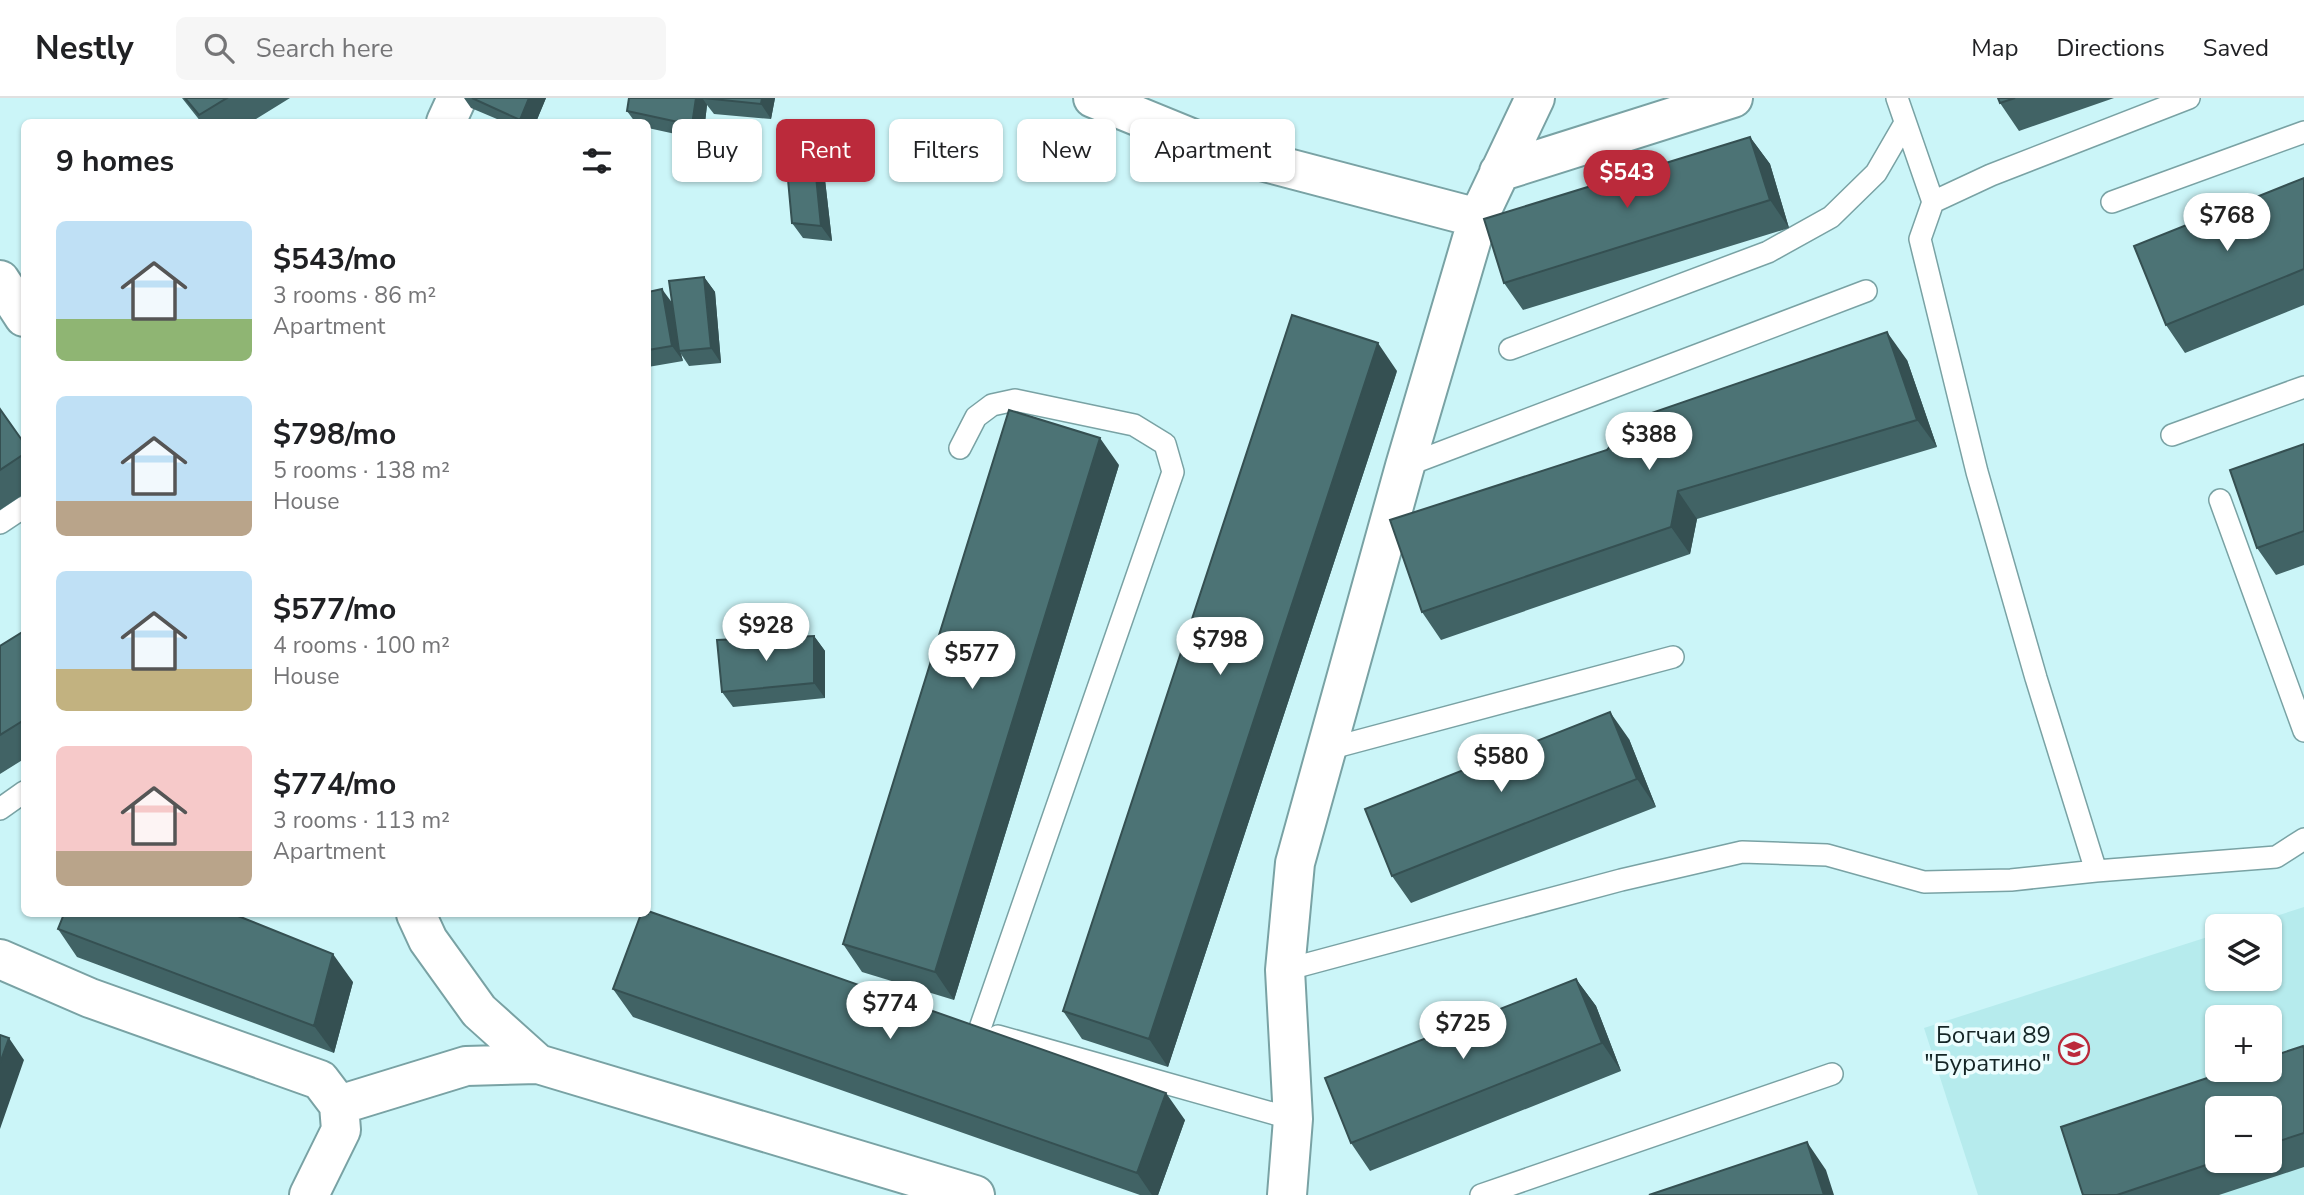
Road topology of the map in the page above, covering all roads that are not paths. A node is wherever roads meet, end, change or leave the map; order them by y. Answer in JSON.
{"nodes":[{"id":1,"x":457,"y":98,"type":"edge"},
{"id":2,"x":1093,"y":98,"type":"edge"},
{"id":3,"x":1535,"y":98,"type":"edge"},
{"id":4,"x":1732,"y":98,"type":"edge"},
{"id":5,"x":1897,"y":98,"type":"edge"},
{"id":6,"x":2189,"y":98,"type":"edge"},
{"id":7,"x":447,"y":119,"type":"edge"},
{"id":8,"x":1905,"y":123,"type":"junction"},
{"id":9,"x":2304,"y":132,"type":"edge"},
{"id":10,"x":1499,"y":172,"type":"junction"},
{"id":11,"x":1933,"y":202,"type":"junction"},
{"id":12,"x":2112,"y":202,"type":"dead end"},
{"id":13,"x":1478,"y":218,"type":"junction"},
{"id":14,"x":1866,"y":291,"type":"dead end"},
{"id":15,"x":1510,"y":349,"type":"dead end"},
{"id":16,"x":2304,"y":387,"type":"edge"},
{"id":17,"x":2172,"y":435,"type":"dead end"},
{"id":18,"x":960,"y":448,"type":"dead end"},
{"id":19,"x":1405,"y":466,"type":"junction"},
{"id":20,"x":2220,"y":500,"type":"dead end"},
{"id":21,"x":21,"y":509,"type":"edge"},
{"id":22,"x":0,"y":523,"type":"edge"},
{"id":23,"x":1672,"y":657,"type":"dead end"},
{"id":24,"x":2304,"y":732,"type":"edge"},
{"id":25,"x":1328,"y":749,"type":"junction"},
{"id":26,"x":21,"y":794,"type":"edge"},
{"id":27,"x":0,"y":809,"type":"edge"},
{"id":28,"x":2304,"y":839,"type":"edge"},
{"id":29,"x":2096,"y":871,"type":"junction"},
{"id":30,"x":417,"y":917,"type":"edge"},
{"id":31,"x":0,"y":959,"type":"edge"},
{"id":32,"x":1286,"y":970,"type":"junction"},
{"id":33,"x":538,"y":1064,"type":"junction"},
{"id":34,"x":1832,"y":1074,"type":"dead end"},
{"id":35,"x":339,"y":1105,"type":"junction"},
{"id":36,"x":1293,"y":1119,"type":"junction"},
{"id":37,"x":309,"y":1195,"type":"edge"},
{"id":38,"x":975,"y":1195,"type":"edge"},
{"id":39,"x":1286,"y":1195,"type":"edge"},
{"id":40,"x":1481,"y":1195,"type":"edge"}],
"edges":[{"from":1,"to":7,"type":"street"},
{"from":2,"to":13,"type":"street"},
{"from":3,"to":10,"type":"street"},
{"from":4,"to":10,"type":"street"},
{"from":5,"to":8,"type":"lane"},
{"from":6,"to":11,"type":"lane"},
{"from":8,"to":11,"type":"lane"},
{"from":8,"to":15,"type":"lane"},
{"from":9,"to":12,"type":"lane"},
{"from":10,"to":13,"type":"street"},
{"from":11,"to":29,"type":"lane"},
{"from":13,"to":19,"type":"street"},
{"from":14,"to":19,"type":"lane"},
{"from":16,"to":17,"type":"lane"},
{"from":18,"to":36,"type":"lane"},
{"from":19,"to":25,"type":"street"},
{"from":20,"to":24,"type":"lane"},
{"from":21,"to":22,"type":"lane"},
{"from":23,"to":25,"type":"lane"},
{"from":25,"to":32,"type":"street"},
{"from":26,"to":27,"type":"lane"},
{"from":28,"to":29,"type":"lane"},
{"from":29,"to":32,"type":"lane"},
{"from":30,"to":33,"type":"street"},
{"from":31,"to":35,"type":"street"},
{"from":32,"to":36,"type":"street"},
{"from":33,"to":35,"type":"street"},
{"from":33,"to":38,"type":"street"},
{"from":34,"to":40,"type":"lane"},
{"from":35,"to":37,"type":"street"},
{"from":36,"to":39,"type":"street"}]}
